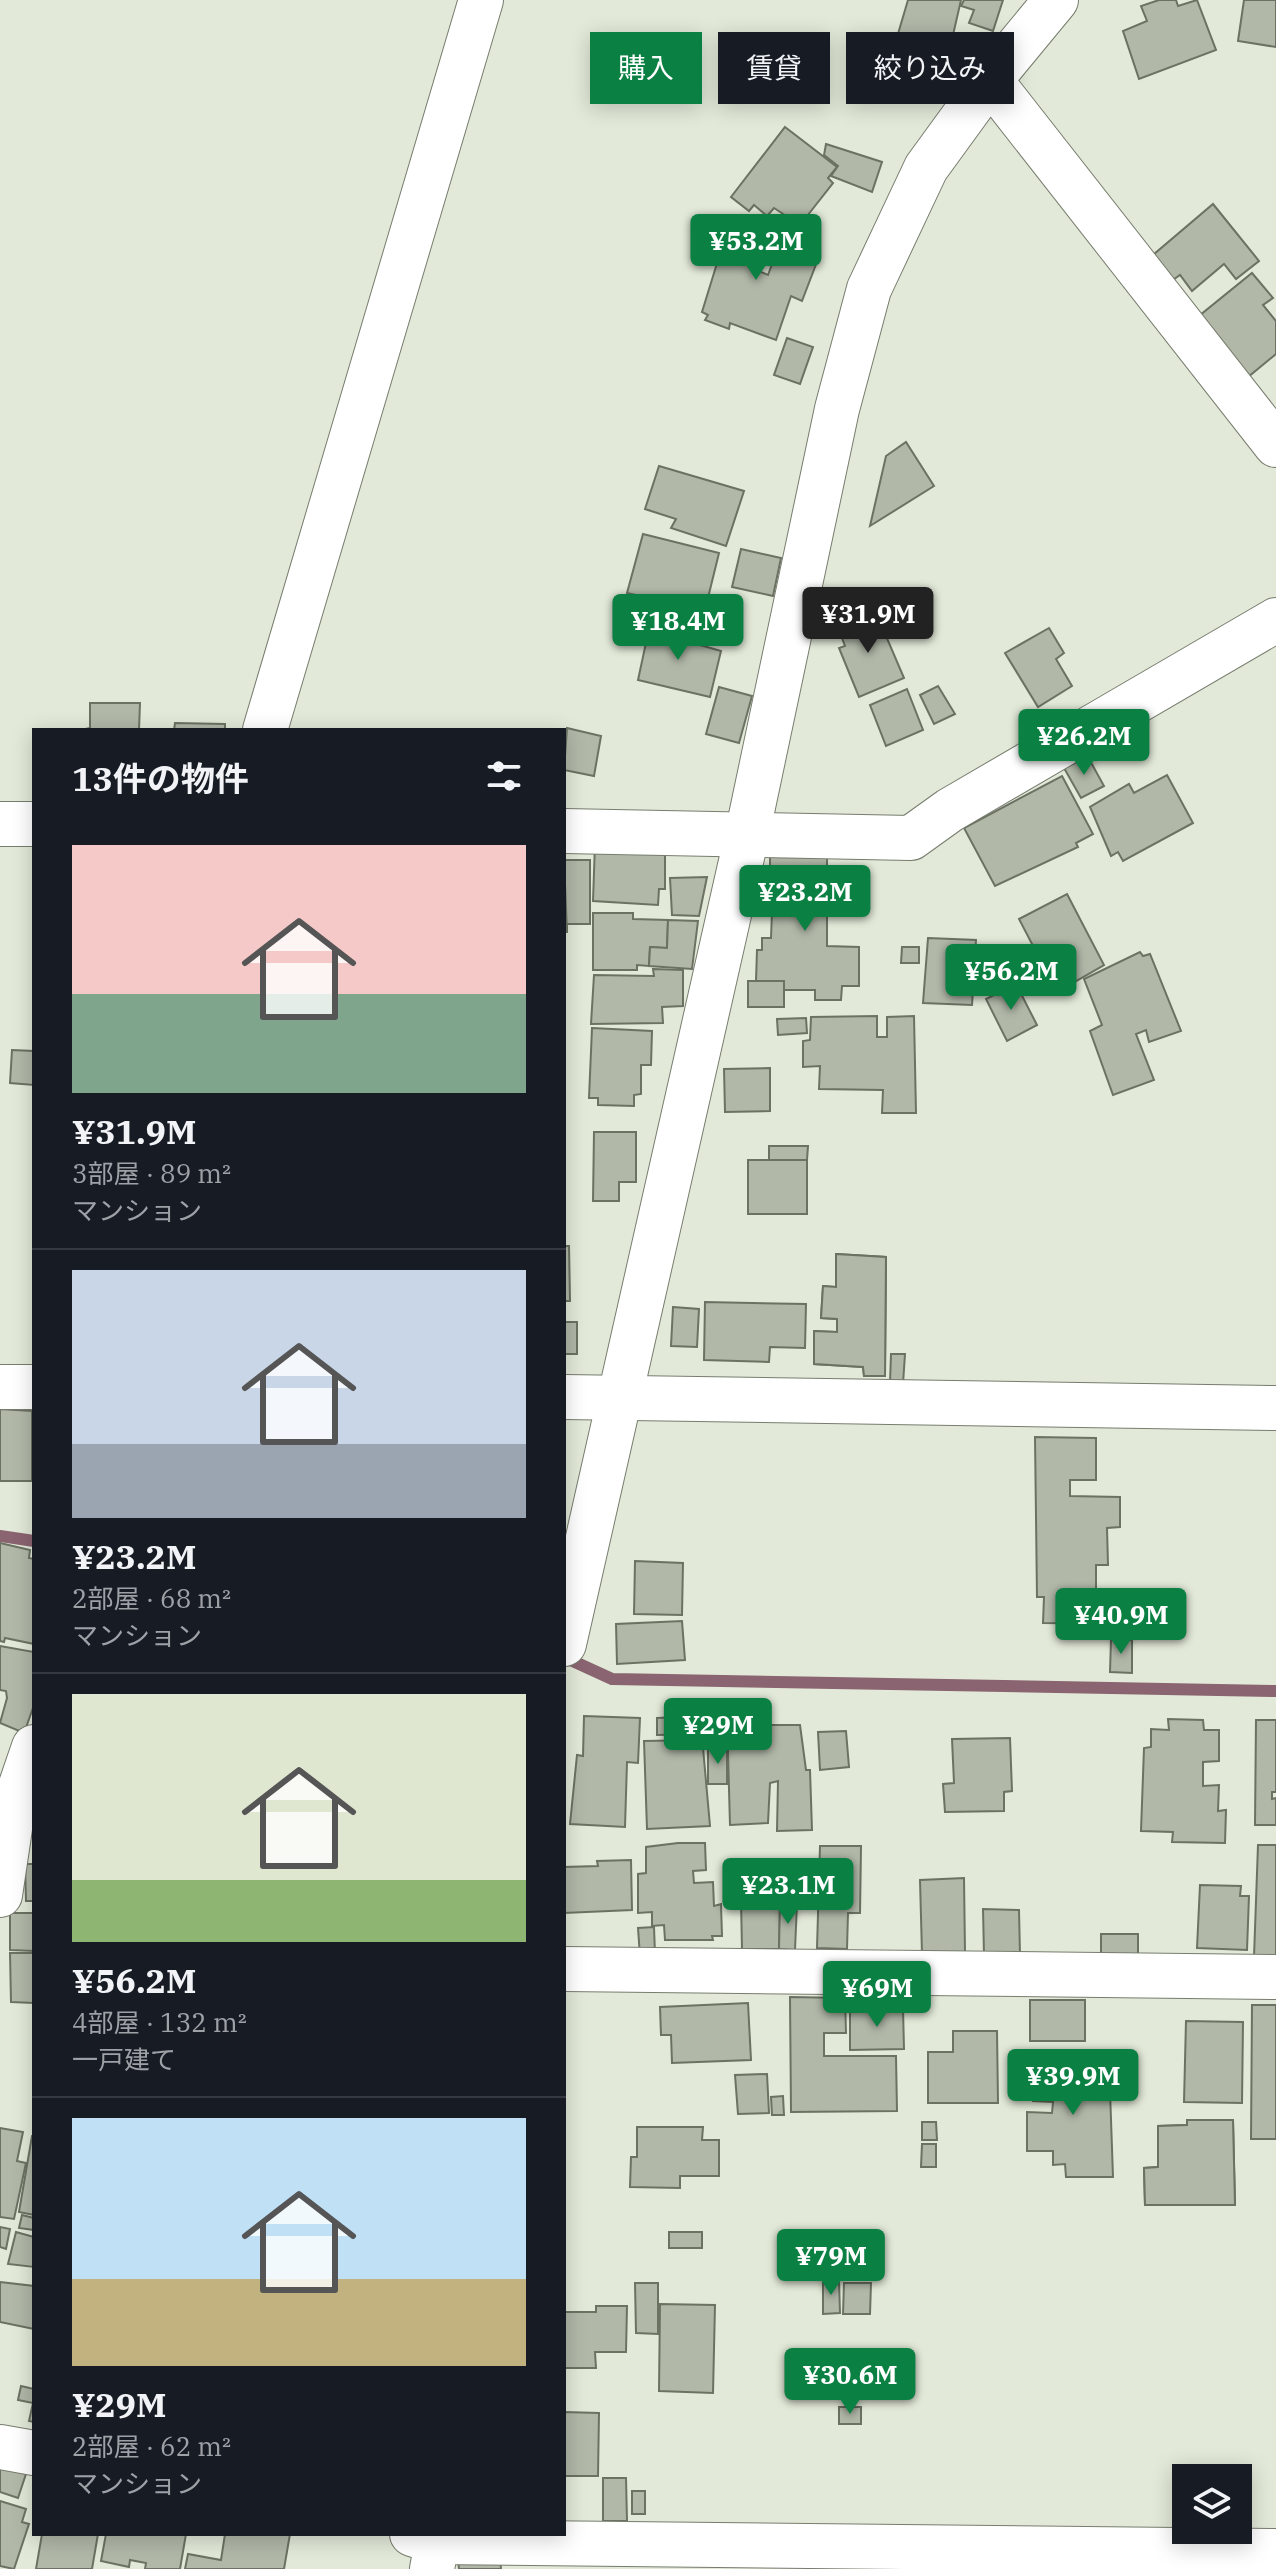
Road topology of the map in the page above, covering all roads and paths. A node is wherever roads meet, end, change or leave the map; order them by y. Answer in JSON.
{"nodes":[{"id":1,"x":481,"y":0,"type":"edge"},
{"id":2,"x":1056,"y":0,"type":"edge"},
{"id":3,"x":1014,"y":51,"type":"edge"},
{"id":4,"x":973,"y":104,"type":"edge"},
{"id":5,"x":1009,"y":104,"type":"edge"},
{"id":6,"x":1276,"y":445,"type":"edge"},
{"id":7,"x":1276,"y":620,"type":"edge"},
{"id":8,"x":266,"y":728,"type":"edge"},
{"id":9,"x":0,"y":824,"type":"edge"},
{"id":10,"x":32,"y":824,"type":"edge"},
{"id":11,"x":566,"y":831,"type":"edge"},
{"id":12,"x":747,"y":835,"type":"junction"},
{"id":13,"x":0,"y":1387,"type":"edge"},
{"id":14,"x":32,"y":1387,"type":"edge"},
{"id":15,"x":566,"y":1397,"type":"edge"},
{"id":16,"x":618,"y":1399,"type":"junction"},
{"id":17,"x":1276,"y":1408,"type":"edge"},
{"id":18,"x":566,"y":1633,"type":"edge"},
{"id":19,"x":32,"y":1753,"type":"edge"},
{"id":20,"x":0,"y":1895,"type":"edge"},
{"id":21,"x":566,"y":1969,"type":"edge"},
{"id":22,"x":1276,"y":1977,"type":"edge"},
{"id":23,"x":0,"y":2447,"type":"edge"},
{"id":24,"x":32,"y":2453,"type":"edge"},
{"id":25,"x":430,"y":2545,"type":"edge"},
{"id":26,"x":1276,"y":2551,"type":"edge"}],
"edges":[{"from":1,"to":8,"type":"street"},
{"from":2,"to":3,"type":"street"},
{"from":4,"to":12,"type":"street"},
{"from":5,"to":6,"type":"street"},
{"from":7,"to":12,"type":"street"},
{"from":9,"to":10,"type":"street"},
{"from":11,"to":12,"type":"street"},
{"from":12,"to":16,"type":"street"},
{"from":13,"to":14,"type":"street"},
{"from":15,"to":16,"type":"street"},
{"from":16,"to":17,"type":"street"},
{"from":16,"to":18,"type":"street"},
{"from":19,"to":20,"type":"street"},
{"from":21,"to":22,"type":"street"},
{"from":23,"to":24,"type":"street"},
{"from":25,"to":26,"type":"street"}]}
